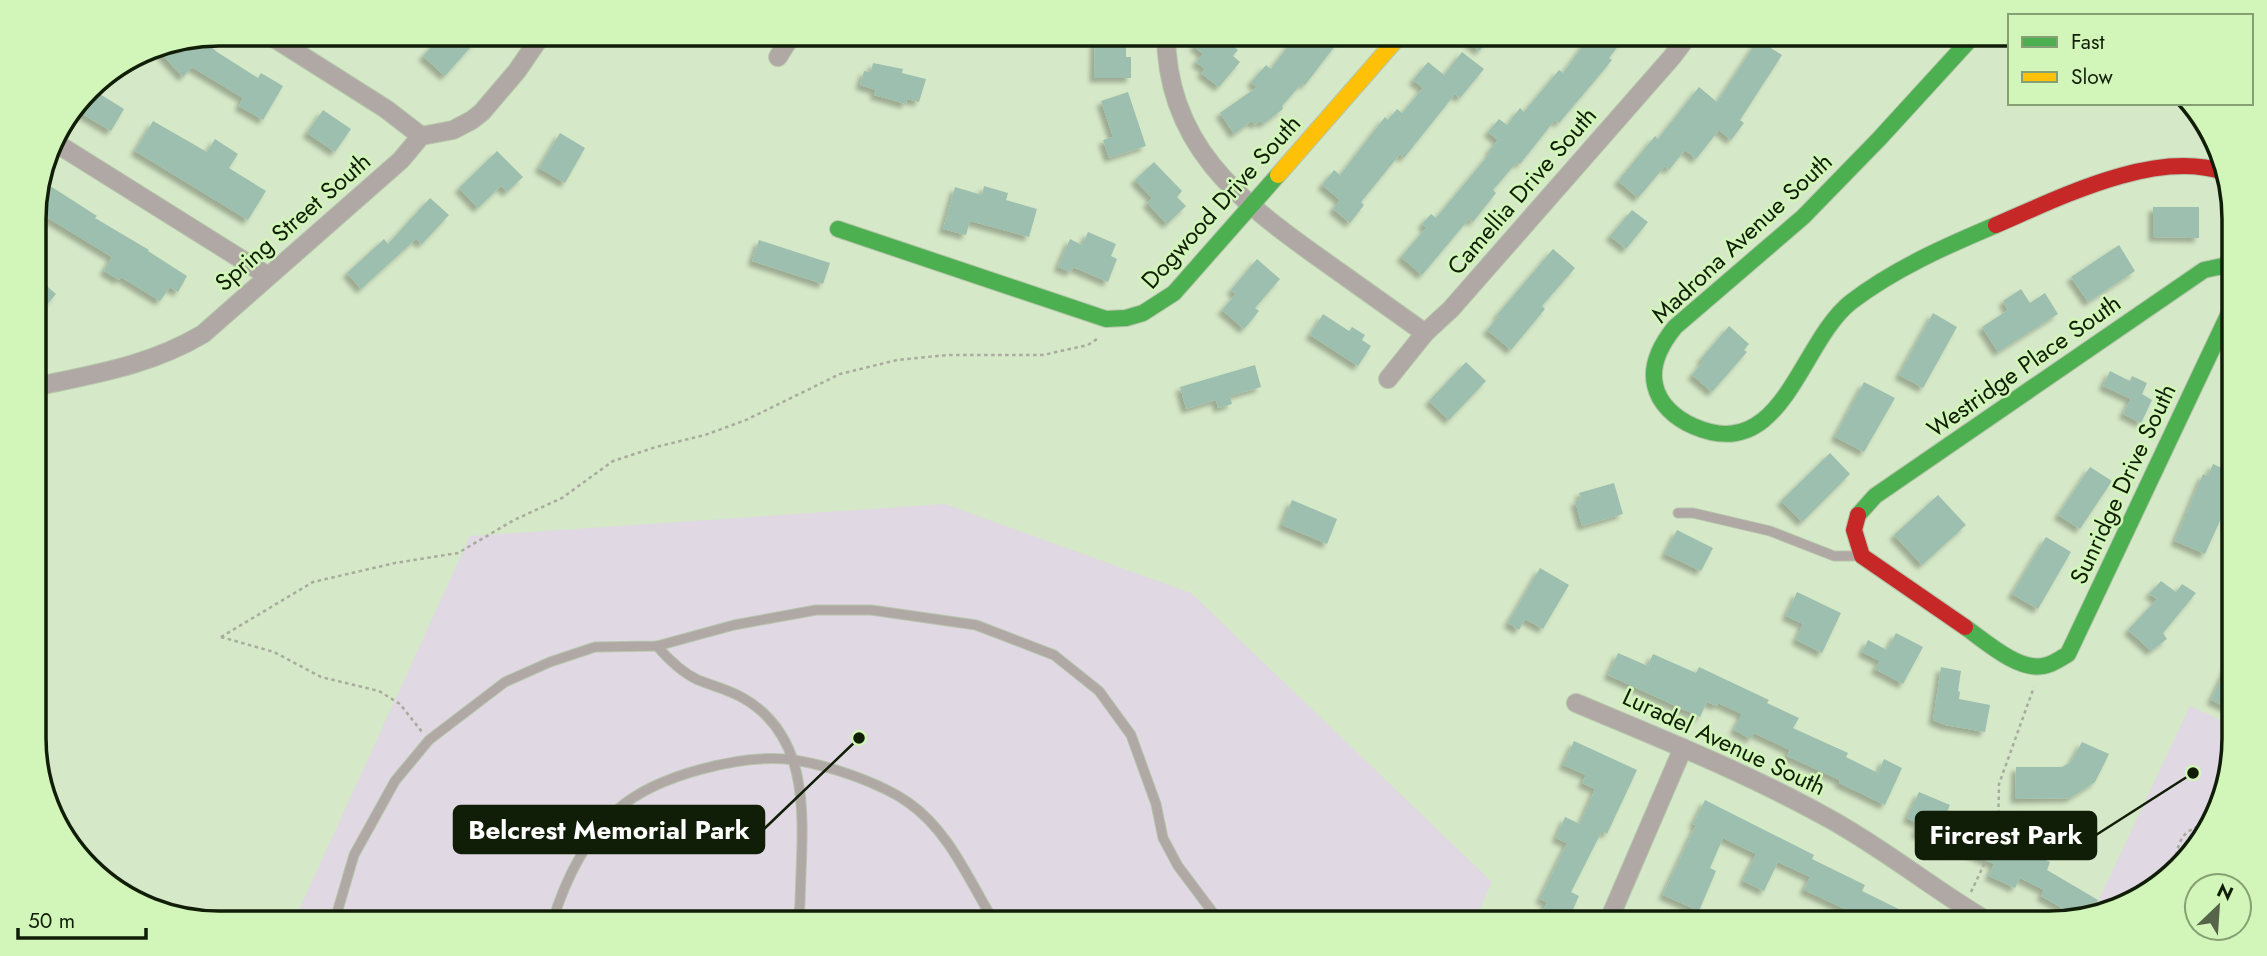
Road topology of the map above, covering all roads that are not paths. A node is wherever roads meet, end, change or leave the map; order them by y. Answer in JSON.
{"nodes":[{"id":1,"x":287,"y":46,"type":"edge"},
{"id":2,"x":534,"y":46,"type":"edge"},
{"id":3,"x":785,"y":46,"type":"edge"},
{"id":4,"x":1166,"y":46,"type":"edge"},
{"id":5,"x":1391,"y":46,"type":"edge"},
{"id":6,"x":1680,"y":46,"type":"edge"},
{"id":7,"x":1964,"y":46,"type":"edge"},
{"id":8,"x":778,"y":57,"type":"dead end"},
{"id":9,"x":421,"y":136,"type":"junction"},
{"id":10,"x":61,"y":146,"type":"edge"},
{"id":11,"x":2215,"y":170,"type":"edge"},
{"id":12,"x":1250,"y":205,"type":"junction"},
{"id":13,"x":838,"y":229,"type":"dead end"},
{"id":14,"x":2222,"y":266,"type":"edge"},
{"id":15,"x":268,"y":276,"type":"junction"},
{"id":16,"x":2222,"y":328,"type":"edge"},
{"id":17,"x":1425,"y":333,"type":"junction"},
{"id":18,"x":1388,"y":379,"type":"dead end"},
{"id":19,"x":46,"y":384,"type":"edge"},
{"id":20,"x":1678,"y":513,"type":"dead end"},
{"id":21,"x":1862,"y":556,"type":"junction"},
{"id":22,"x":657,"y":646,"type":"junction"},
{"id":23,"x":1576,"y":703,"type":"dead end"},
{"id":24,"x":1683,"y":748,"type":"junction"},
{"id":25,"x":794,"y":760,"type":"junction"},
{"id":26,"x":1211,"y":910,"type":"edge"},
{"id":27,"x":1613,"y":910,"type":"edge"},
{"id":28,"x":1963,"y":910,"type":"edge"},
{"id":29,"x":338,"y":911,"type":"edge"},
{"id":30,"x":556,"y":911,"type":"edge"},
{"id":31,"x":799,"y":911,"type":"edge"},
{"id":32,"x":988,"y":911,"type":"edge"}],
"edges":[{"from":1,"to":9,"type":"street"},
{"from":2,"to":9,"type":"street"},
{"from":3,"to":8,"type":"street"},
{"from":4,"to":12,"type":"street"},
{"from":5,"to":12,"type":"street","name":"Dogwood Drive South"},
{"from":6,"to":17,"type":"street","name":"Camellia Drive South"},
{"from":7,"to":11,"type":"street","name":"Madrona Avenue South"},
{"from":9,"to":15,"type":"street","name":"Spring Street South"},
{"from":10,"to":15,"type":"street"},
{"from":12,"to":13,"type":"street","name":"Dogwood Drive South"},
{"from":12,"to":17,"type":"street"},
{"from":14,"to":21,"type":"street","name":"Westridge Place South"},
{"from":15,"to":19,"type":"street","name":"Spring Street South"},
{"from":16,"to":21,"type":"street","name":"Sunridge Drive South"},
{"from":17,"to":18,"type":"street","name":"Camellia Drive South"},
{"from":20,"to":21,"type":"lane"},
{"from":22,"to":25,"type":"lane"},
{"from":22,"to":26,"type":"lane"},
{"from":22,"to":29,"type":"lane"},
{"from":23,"to":24,"type":"street","name":"Luradel Avenue South"},
{"from":24,"to":27,"type":"street"},
{"from":24,"to":28,"type":"street","name":"Luradel Avenue South"},
{"from":25,"to":30,"type":"lane"},
{"from":25,"to":31,"type":"lane"},
{"from":25,"to":32,"type":"lane"}]}
